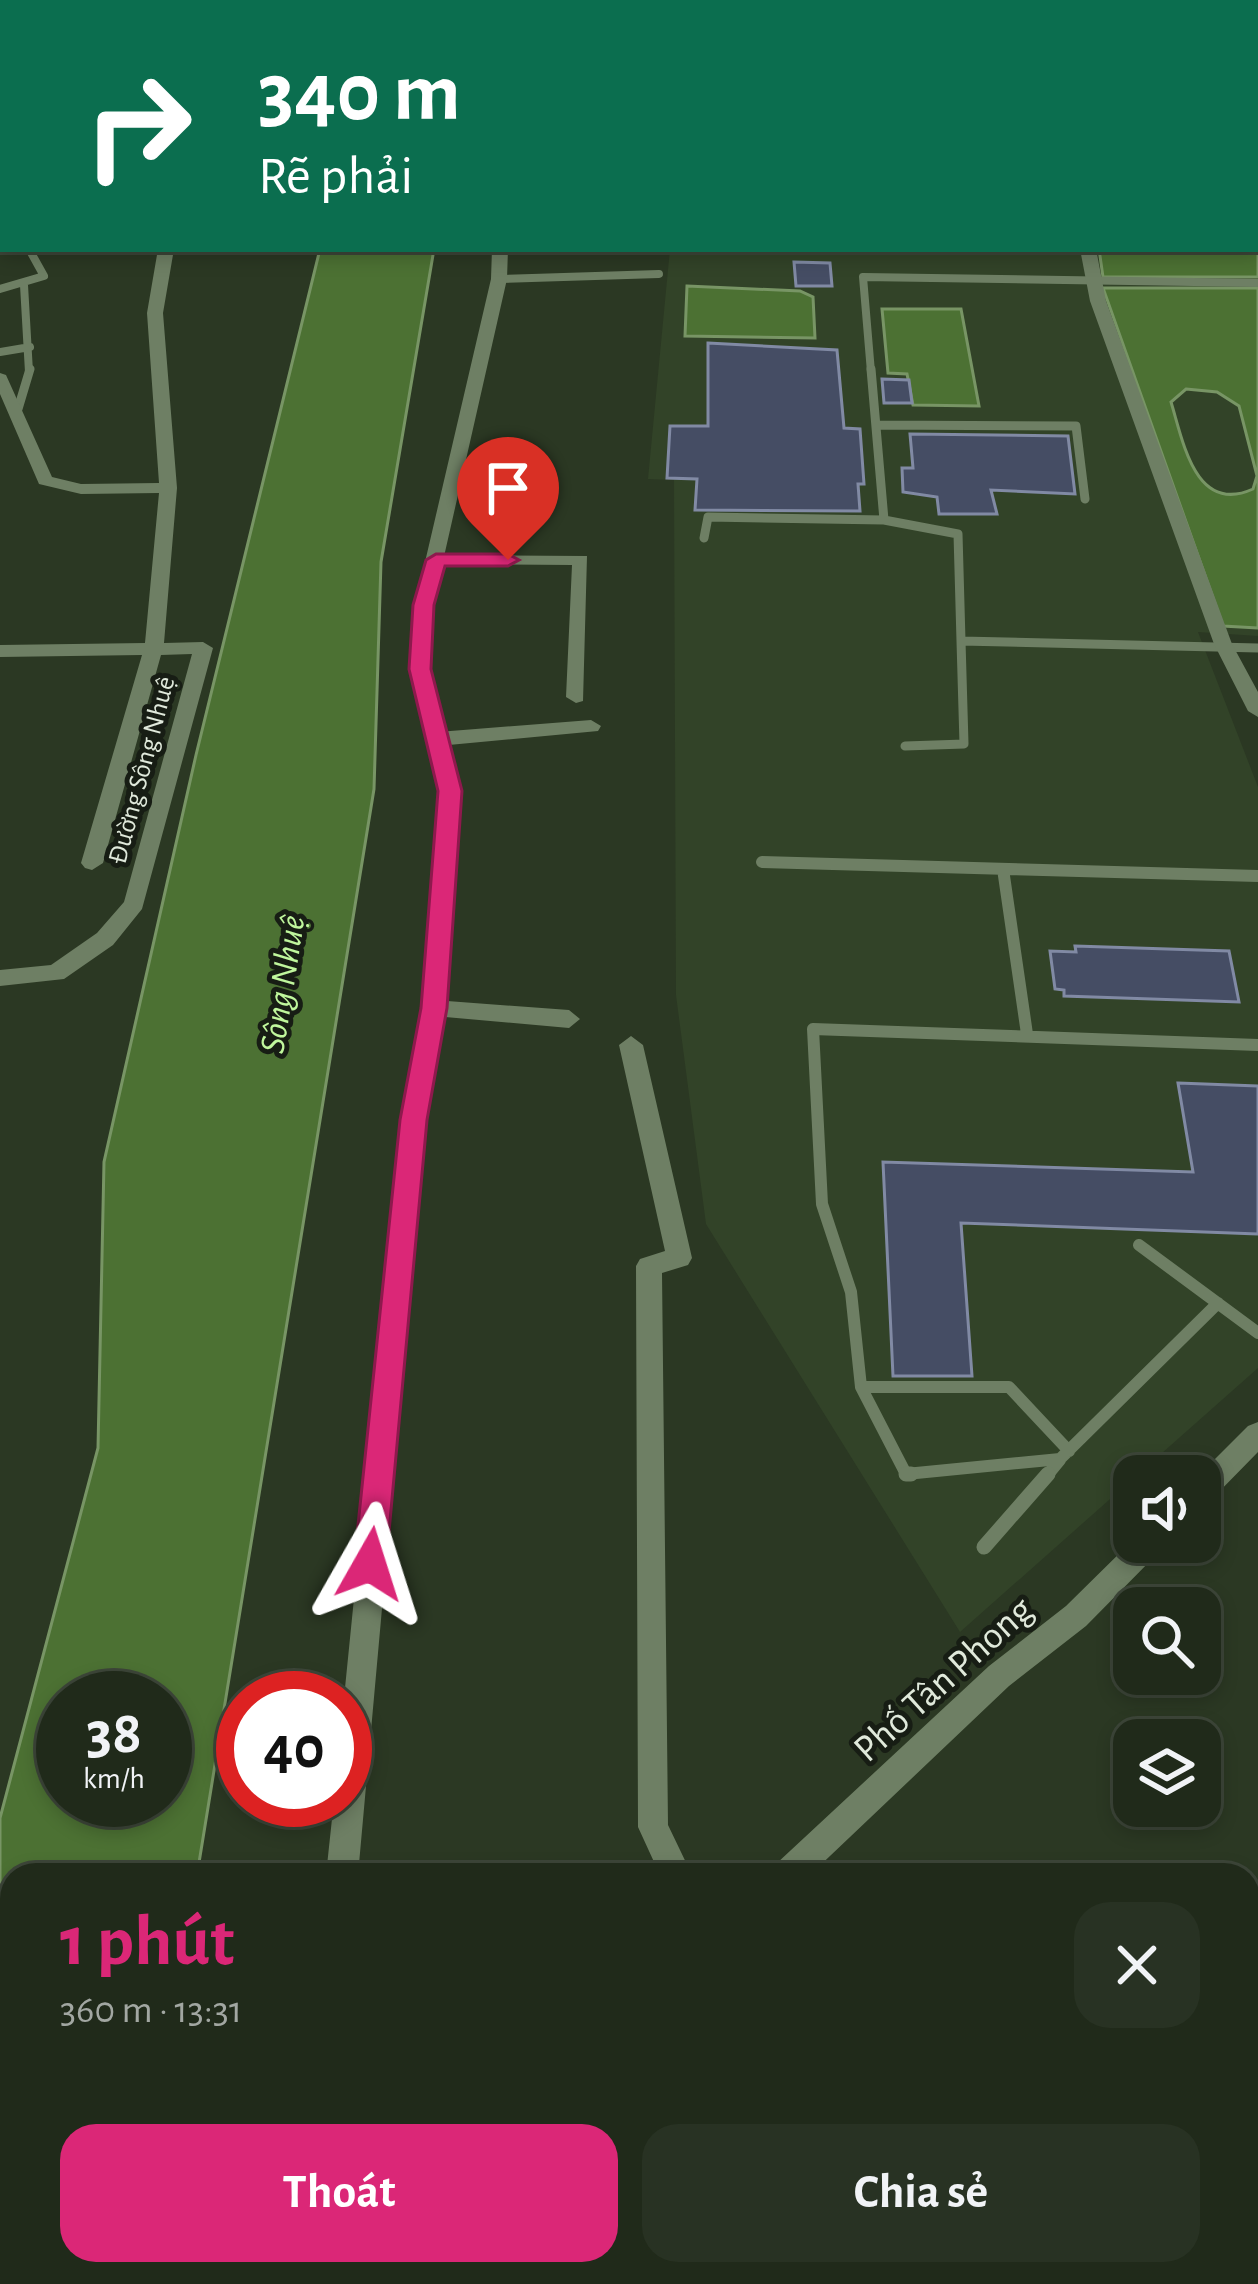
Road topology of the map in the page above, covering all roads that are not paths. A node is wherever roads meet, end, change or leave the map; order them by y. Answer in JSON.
{"nodes":[{"id":1,"x":31,"y":252,"type":"edge"},
{"id":2,"x":165,"y":252,"type":"edge"},
{"id":3,"x":500,"y":252,"type":"edge"},
{"id":4,"x":1089,"y":252,"type":"edge"},
{"id":5,"x":659,"y":274,"type":"dead end"},
{"id":6,"x":499,"y":279,"type":"junction"},
{"id":7,"x":1094,"y":281,"type":"junction"},
{"id":8,"x":1258,"y":283,"type":"edge"},
{"id":9,"x":24,"y":285,"type":"junction"},
{"id":10,"x":0,"y":289,"type":"edge"},
{"id":11,"x":30,"y":346,"type":"junction"},
{"id":12,"x":0,"y":352,"type":"edge"},
{"id":13,"x":0,"y":378,"type":"edge"},
{"id":14,"x":18,"y":410,"type":"junction"},
{"id":15,"x":876,"y":424,"type":"junction"},
{"id":16,"x":167,"y":482,"type":"junction"},
{"id":17,"x":1085,"y":499,"type":"dead end"},
{"id":18,"x":884,"y":520,"type":"junction"},
{"id":19,"x":704,"y":538,"type":"dead end"},
{"id":20,"x":436,"y":560,"type":"junction"},
{"id":21,"x":961,"y":641,"type":"junction"},
{"id":22,"x":1223,"y":644,"type":"junction"},
{"id":23,"x":154,"y":645,"type":"junction"},
{"id":24,"x":1258,"y":648,"type":"edge"},
{"id":25,"x":0,"y":651,"type":"edge"},
{"id":26,"x":576,"y":697,"type":"dead end"},
{"id":27,"x":1258,"y":711,"type":"edge"},
{"id":28,"x":591,"y":726,"type":"dead end"},
{"id":29,"x":438,"y":739,"type":"junction"},
{"id":30,"x":904,"y":746,"type":"dead end"},
{"id":31,"x":762,"y":862,"type":"dead end"},
{"id":32,"x":92,"y":863,"type":"dead end"},
{"id":33,"x":1003,"y":869,"type":"junction"},
{"id":34,"x":1258,"y":876,"type":"edge"},
{"id":35,"x":0,"y":978,"type":"edge"},
{"id":36,"x":434,"y":1008,"type":"junction"},
{"id":37,"x":569,"y":1019,"type":"dead end"},
{"id":38,"x":1027,"y":1034,"type":"junction"},
{"id":39,"x":632,"y":1045,"type":"dead end"},
{"id":40,"x":1258,"y":1045,"type":"edge"},
{"id":41,"x":1139,"y":1245,"type":"dead end"},
{"id":42,"x":1218,"y":1303,"type":"junction"},
{"id":43,"x":1256,"y":1328,"type":"edge"},
{"id":44,"x":861,"y":1387,"type":"junction"},
{"id":45,"x":1258,"y":1434,"type":"edge"},
{"id":46,"x":1065,"y":1455,"type":"junction"},
{"id":47,"x":1221,"y":1471,"type":"edge"},
{"id":48,"x":984,"y":1547,"type":"dead end"},
{"id":49,"x":1129,"y":1563,"type":"edge"},
{"id":50,"x":342,"y":1863,"type":"edge"},
{"id":51,"x":670,"y":1863,"type":"edge"},
{"id":52,"x":801,"y":1863,"type":"edge"}],
"edges":[{"from":1,"to":9,"type":"lane"},
{"from":2,"to":16,"type":"street","name":"Đường Sông Nhuệ"},
{"from":3,"to":6,"type":"street"},
{"from":4,"to":7,"type":"street"},
{"from":5,"to":6,"type":"lane"},
{"from":6,"to":20,"type":"street"},
{"from":7,"to":8,"type":"lane"},
{"from":7,"to":15,"type":"lane"},
{"from":7,"to":22,"type":"street"},
{"from":9,"to":10,"type":"lane"},
{"from":9,"to":11,"type":"lane"},
{"from":11,"to":12,"type":"lane"},
{"from":11,"to":14,"type":"lane"},
{"from":13,"to":14,"type":"street"},
{"from":14,"to":16,"type":"street"},
{"from":15,"to":17,"type":"lane"},
{"from":15,"to":18,"type":"lane"},
{"from":16,"to":23,"type":"street","name":"Đường Sông Nhuệ"},
{"from":18,"to":19,"type":"lane"},
{"from":18,"to":21,"type":"lane"},
{"from":20,"to":26,"type":"street"},
{"from":20,"to":29,"type":"street"},
{"from":21,"to":22,"type":"lane"},
{"from":21,"to":30,"type":"lane"},
{"from":22,"to":24,"type":"lane"},
{"from":22,"to":27,"type":"street"},
{"from":23,"to":25,"type":"street"},
{"from":23,"to":32,"type":"street"},
{"from":23,"to":35,"type":"street","name":"Đường Sông Nhuệ"},
{"from":28,"to":29,"type":"street"},
{"from":29,"to":36,"type":"street"},
{"from":31,"to":33,"type":"lane"},
{"from":33,"to":34,"type":"lane"},
{"from":33,"to":38,"type":"lane"},
{"from":36,"to":37,"type":"street"},
{"from":36,"to":50,"type":"street"},
{"from":38,"to":40,"type":"lane"},
{"from":38,"to":44,"type":"lane"},
{"from":39,"to":51,"type":"street"},
{"from":41,"to":42,"type":"lane"},
{"from":42,"to":43,"type":"lane"},
{"from":42,"to":46,"type":"lane"},
{"from":44,"to":46,"type":"lane"},
{"from":44,"to":46,"type":"lane"},
{"from":45,"to":47,"type":"street"},
{"from":46,"to":48,"type":"lane"},
{"from":49,"to":52,"type":"street","name":"Phố Tân Phong"}]}
